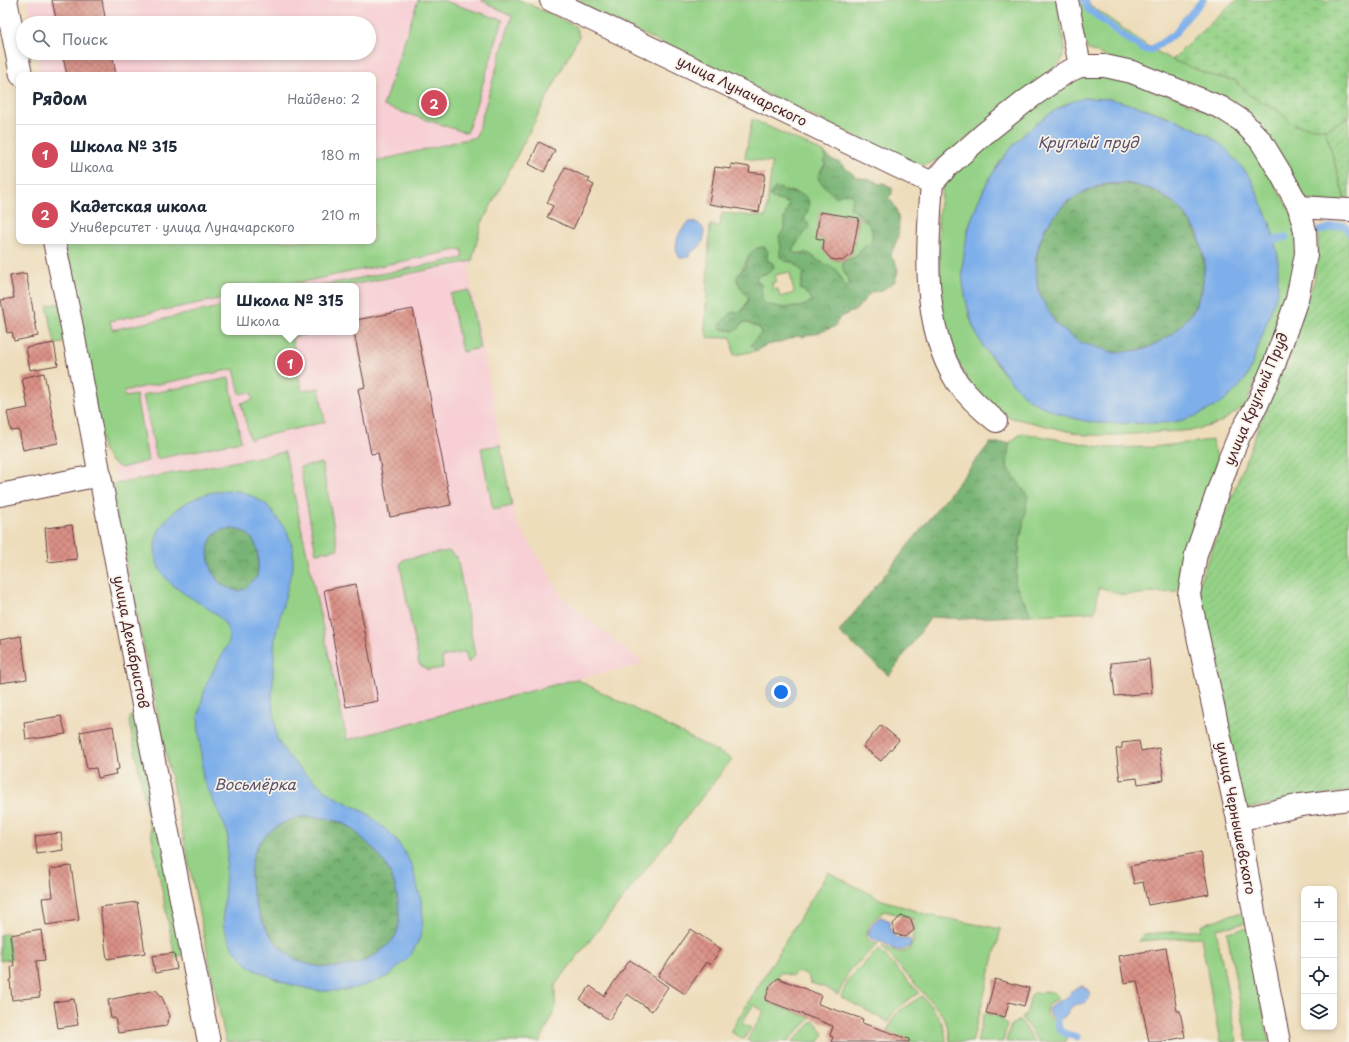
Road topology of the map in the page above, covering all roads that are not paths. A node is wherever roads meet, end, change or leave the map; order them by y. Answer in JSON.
{"nodes":[{"id":1,"x":6,"y":0,"type":"edge"},
{"id":2,"x":551,"y":0,"type":"edge"},
{"id":3,"x":1067,"y":0,"type":"edge"},
{"id":4,"x":16,"y":50,"type":"edge"},
{"id":5,"x":18,"y":60,"type":"edge"},
{"id":6,"x":1080,"y":66,"type":"junction"},
{"id":7,"x":20,"y":72,"type":"edge"},
{"id":8,"x":932,"y":183,"type":"junction"},
{"id":9,"x":1299,"y":207,"type":"junction"},
{"id":10,"x":1349,"y":210,"type":"edge"},
{"id":11,"x":55,"y":244,"type":"edge"},
{"id":12,"x":996,"y":421,"type":"dead end"},
{"id":13,"x":100,"y":475,"type":"junction"},
{"id":14,"x":0,"y":495,"type":"edge"},
{"id":15,"x":1189,"y":595,"type":"joint"},
{"id":16,"x":1349,"y":799,"type":"edge"},
{"id":17,"x":1238,"y":820,"type":"junction"},
{"id":18,"x":209,"y":1042,"type":"edge"},
{"id":19,"x":1279,"y":1042,"type":"edge"}],
"edges":[{"from":1,"to":4,"type":"street"},
{"from":2,"to":8,"type":"street","name":"улица Луначарского"},
{"from":3,"to":6,"type":"street"},
{"from":5,"to":7,"type":"street"},
{"from":6,"to":8,"type":"street","name":"улица Круглый Пруд"},
{"from":6,"to":9,"type":"street","name":"улица Круглый Пруд"},
{"from":8,"to":12,"type":"street"},
{"from":9,"to":10,"type":"street"},
{"from":9,"to":15,"type":"street","name":"улица Круглый Пруд"},
{"from":11,"to":13,"type":"street","name":"улица Декабристов"},
{"from":13,"to":14,"type":"street"},
{"from":13,"to":18,"type":"street","name":"улица Декабристов"},
{"from":15,"to":17,"type":"street","name":"улица Чернышевского"},
{"from":16,"to":17,"type":"street"},
{"from":17,"to":19,"type":"street","name":"улица Чернышевского"}]}
